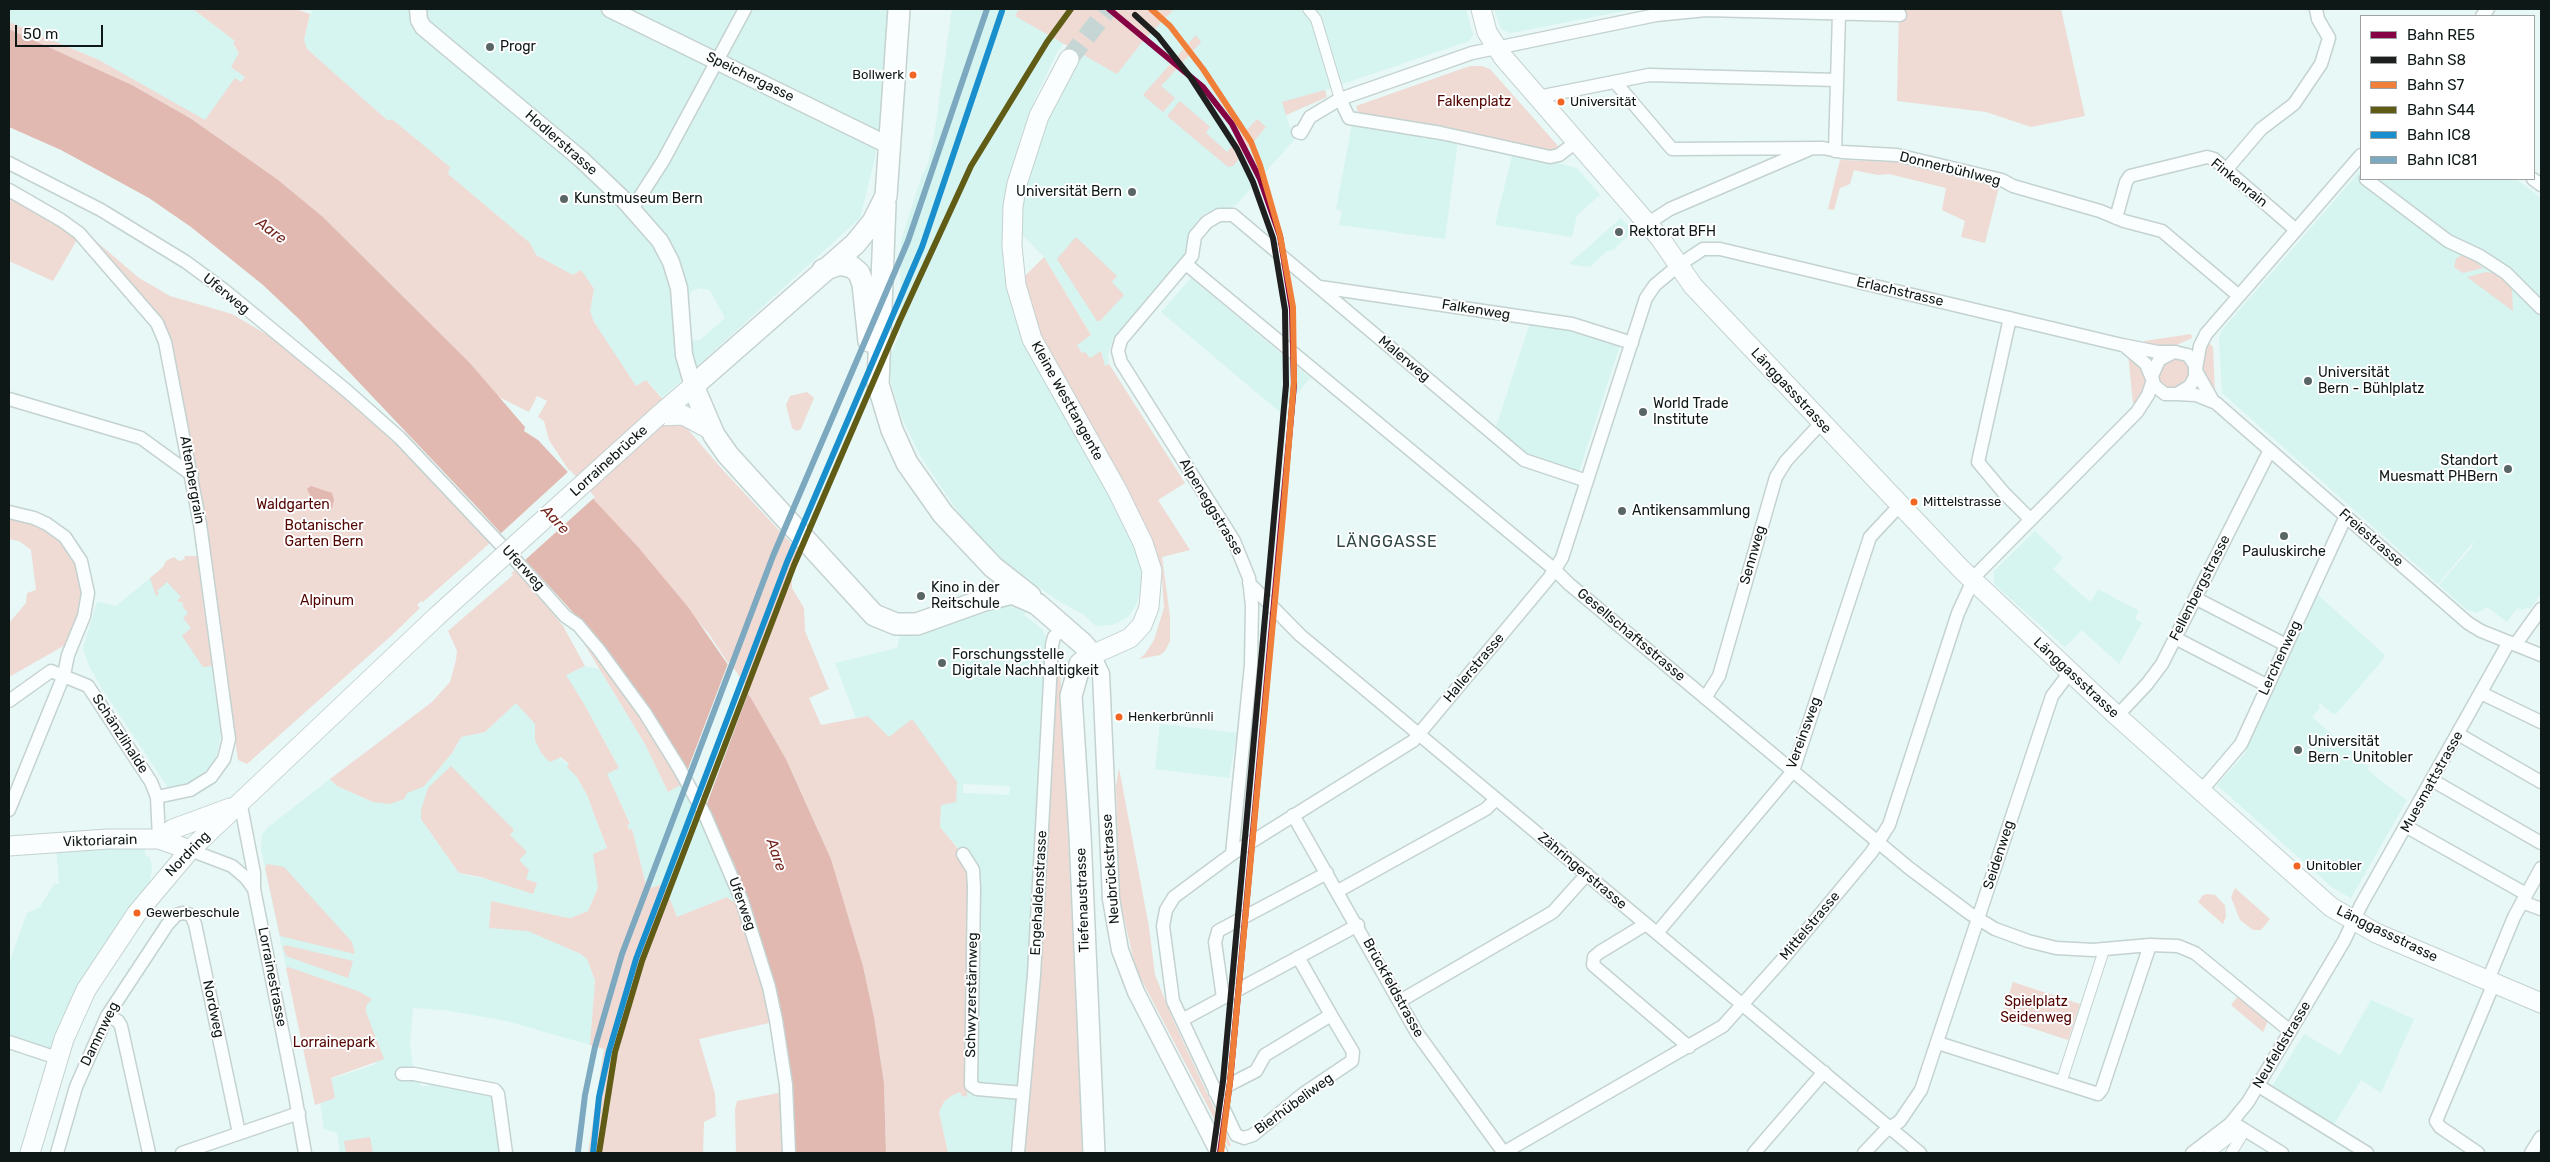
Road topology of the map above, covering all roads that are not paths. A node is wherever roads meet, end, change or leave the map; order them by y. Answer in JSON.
{"nodes":[{"id":1,"x":418,"y":9,"type":"edge"},
{"id":2,"x":610,"y":9,"type":"edge"},
{"id":3,"x":745,"y":9,"type":"edge"},
{"id":4,"x":899,"y":9,"type":"edge"},
{"id":5,"x":1308,"y":9,"type":"edge"},
{"id":6,"x":1480,"y":9,"type":"edge"},
{"id":7,"x":2316,"y":9,"type":"edge"},
{"id":8,"x":1839,"y":14,"type":"junction"},
{"id":9,"x":1900,"y":15,"type":"dead end"},
{"id":10,"x":1496,"y":47,"type":"junction"},
{"id":11,"x":1069,"y":59,"type":"tunnel mouth"},
{"id":12,"x":716,"y":61,"type":"junction"},
{"id":13,"x":1837,"y":80,"type":"junction"},
{"id":14,"x":1615,"y":82,"type":"junction"},
{"id":15,"x":1538,"y":97,"type":"junction"},
{"id":16,"x":1340,"y":99,"type":"junction"},
{"id":17,"x":1298,"y":132,"type":"dead end"},
{"id":18,"x":1576,"y":142,"type":"junction"},
{"id":19,"x":890,"y":146,"type":"junction"},
{"id":20,"x":1812,"y":148,"type":"junction"},
{"id":21,"x":1835,"y":151,"type":"junction"},
{"id":22,"x":2360,"y":158,"type":"edge"},
{"id":23,"x":9,"y":163,"type":"edge"},
{"id":24,"x":2226,"y":170,"type":"junction"},
{"id":25,"x":2356,"y":171,"type":"edge"},
{"id":26,"x":2367,"y":180,"type":"edge"},
{"id":27,"x":9,"y":190,"type":"edge"},
{"id":28,"x":886,"y":196,"type":"junction"},
{"id":29,"x":632,"y":209,"type":"junction"},
{"id":30,"x":2116,"y":218,"type":"junction"},
{"id":31,"x":1647,"y":224,"type":"junction"},
{"id":32,"x":2296,"y":230,"type":"junction"},
{"id":33,"x":1186,"y":264,"type":"junction"},
{"id":34,"x":1679,"y":264,"type":"junction"},
{"id":35,"x":821,"y":272,"type":"junction"},
{"id":36,"x":1318,"y":286,"type":"junction"},
{"id":37,"x":2239,"y":296,"type":"junction"},
{"id":38,"x":2541,"y":308,"type":"edge"},
{"id":39,"x":2010,"y":318,"type":"junction"},
{"id":40,"x":2206,"y":334,"type":"junction"},
{"id":41,"x":1632,"y":344,"type":"junction"},
{"id":42,"x":2125,"y":346,"type":"junction"},
{"id":43,"x":2177,"y":352,"type":"junction"},
{"id":44,"x":2196,"y":370,"type":"junction"},
{"id":45,"x":2152,"y":378,"type":"junction"},
{"id":46,"x":878,"y":384,"type":"junction"},
{"id":47,"x":693,"y":386,"type":"junction"},
{"id":48,"x":2174,"y":394,"type":"junction"},
{"id":49,"x":9,"y":399,"type":"edge"},
{"id":50,"x":2213,"y":401,"type":"junction"},
{"id":51,"x":2137,"y":412,"type":"junction"},
{"id":52,"x":668,"y":413,"type":"junction"},
{"id":53,"x":1821,"y":422,"type":"junction"},
{"id":54,"x":711,"y":430,"type":"junction"},
{"id":55,"x":2270,"y":450,"type":"junction"},
{"id":56,"x":192,"y":475,"type":"junction"},
{"id":57,"x":1586,"y":481,"type":"junction"},
{"id":58,"x":1900,"y":505,"type":"junction"},
{"id":59,"x":9,"y":512,"type":"edge"},
{"id":60,"x":2346,"y":516,"type":"junction"},
{"id":61,"x":2030,"y":520,"type":"junction"},
{"id":62,"x":993,"y":567,"type":"junction"},
{"id":63,"x":1555,"y":570,"type":"junction"},
{"id":64,"x":1973,"y":580,"type":"junction"},
{"id":65,"x":1249,"y":582,"type":"junction"},
{"id":66,"x":996,"y":597,"type":"junction"},
{"id":67,"x":2195,"y":598,"type":"junction"},
{"id":68,"x":1042,"y":608,"type":"junction"},
{"id":69,"x":2541,"y":609,"type":"edge"},
{"id":70,"x":436,"y":617,"type":"joint"},
{"id":71,"x":1060,"y":630,"type":"junction"},
{"id":72,"x":2175,"y":638,"type":"junction"},
{"id":73,"x":2512,"y":644,"type":"junction"},
{"id":74,"x":2286,"y":645,"type":"junction"},
{"id":75,"x":2541,"y":655,"type":"edge"},
{"id":76,"x":1086,"y":659,"type":"junction"},
{"id":77,"x":2070,"y":672,"type":"junction"},
{"id":78,"x":64,"y":675,"type":"junction"},
{"id":79,"x":2268,"y":686,"type":"junction"},
{"id":80,"x":2481,"y":693,"type":"junction"},
{"id":81,"x":1705,"y":698,"type":"junction"},
{"id":82,"x":9,"y":700,"type":"edge"},
{"id":83,"x":2117,"y":716,"type":"junction"},
{"id":84,"x":2541,"y":722,"type":"edge"},
{"id":85,"x":1419,"y":734,"type":"junction"},
{"id":86,"x":2458,"y":734,"type":"junction"},
{"id":87,"x":1793,"y":770,"type":"junction"},
{"id":88,"x":2432,"y":780,"type":"junction"},
{"id":89,"x":2541,"y":782,"type":"edge"},
{"id":90,"x":2201,"y":792,"type":"junction"},
{"id":91,"x":157,"y":796,"type":"junction"},
{"id":92,"x":1496,"y":799,"type":"junction"},
{"id":93,"x":238,"y":804,"type":"junction"},
{"id":94,"x":9,"y":810,"type":"edge"},
{"id":95,"x":1293,"y":815,"type":"junction"},
{"id":96,"x":2407,"y":827,"type":"junction"},
{"id":97,"x":159,"y":839,"type":"junction"},
{"id":98,"x":1879,"y":842,"type":"junction"},
{"id":99,"x":2541,"y":843,"type":"edge"},
{"id":100,"x":9,"y":846,"type":"edge"},
{"id":101,"x":190,"y":850,"type":"junction"},
{"id":102,"x":964,"y":854,"type":"dead end"},
{"id":103,"x":1232,"y":854,"type":"junction"},
{"id":104,"x":2541,"y":868,"type":"edge"},
{"id":105,"x":1327,"y":873,"type":"junction"},
{"id":106,"x":1587,"y":874,"type":"junction"},
{"id":107,"x":254,"y":889,"type":"junction"},
{"id":108,"x":1338,"y":891,"type":"junction"},
{"id":109,"x":2524,"y":898,"type":"junction"},
{"id":110,"x":2541,"y":909,"type":"edge"},
{"id":111,"x":1978,"y":919,"type":"junction"},
{"id":112,"x":2354,"y":921,"type":"junction"},
{"id":113,"x":1646,"y":924,"type":"junction"},
{"id":114,"x":167,"y":925,"type":"joint"},
{"id":115,"x":1358,"y":925,"type":"junction"},
{"id":116,"x":1657,"y":933,"type":"junction"},
{"id":117,"x":2150,"y":945,"type":"junction"},
{"id":118,"x":2104,"y":950,"type":"junction"},
{"id":119,"x":1298,"y":957,"type":"junction"},
{"id":120,"x":1169,"y":974,"type":"joint"},
{"id":121,"x":2491,"y":982,"type":"junction"},
{"id":122,"x":1223,"y":998,"type":"junction"},
{"id":123,"x":1400,"y":1001,"type":"junction"},
{"id":124,"x":2541,"y":1003,"type":"edge"},
{"id":125,"x":1743,"y":1005,"type":"junction"},
{"id":126,"x":1331,"y":1015,"type":"junction"},
{"id":127,"x":107,"y":1016,"type":"junction"},
{"id":128,"x":1182,"y":1020,"type":"junction"},
{"id":129,"x":2290,"y":1031,"type":"junction"},
{"id":130,"x":9,"y":1042,"type":"edge"},
{"id":131,"x":1938,"y":1043,"type":"junction"},
{"id":132,"x":1689,"y":1047,"type":"junction"},
{"id":133,"x":57,"y":1058,"type":"junction"},
{"id":134,"x":1824,"y":1072,"type":"junction"},
{"id":135,"x":402,"y":1074,"type":"dead end"},
{"id":136,"x":2062,"y":1083,"type":"junction"},
{"id":137,"x":2257,"y":1085,"type":"junction"},
{"id":138,"x":1215,"y":1092,"type":"junction"},
{"id":139,"x":1023,"y":1093,"type":"junction"},
{"id":140,"x":298,"y":1113,"type":"junction"},
{"id":141,"x":2232,"y":1122,"type":"junction"},
{"id":142,"x":1890,"y":1128,"type":"junction"},
{"id":143,"x":239,"y":1133,"type":"junction"},
{"id":144,"x":2541,"y":1136,"type":"edge"},
{"id":145,"x":30,"y":1153,"type":"edge"},
{"id":146,"x":56,"y":1153,"type":"edge"},
{"id":147,"x":149,"y":1153,"type":"edge"},
{"id":148,"x":182,"y":1153,"type":"edge"},
{"id":149,"x":305,"y":1153,"type":"edge"},
{"id":150,"x":506,"y":1153,"type":"edge"},
{"id":151,"x":789,"y":1153,"type":"edge"},
{"id":152,"x":1018,"y":1153,"type":"edge"},
{"id":153,"x":1094,"y":1153,"type":"edge"},
{"id":154,"x":1219,"y":1153,"type":"edge"},
{"id":155,"x":1503,"y":1153,"type":"edge"},
{"id":156,"x":1754,"y":1153,"type":"edge"},
{"id":157,"x":1864,"y":1153,"type":"edge"},
{"id":158,"x":1920,"y":1153,"type":"edge"},
{"id":159,"x":2192,"y":1153,"type":"edge"},
{"id":160,"x":2209,"y":1153,"type":"edge"},
{"id":161,"x":2231,"y":1153,"type":"edge"},
{"id":162,"x":2282,"y":1153,"type":"edge"},
{"id":163,"x":2367,"y":1153,"type":"edge"},
{"id":164,"x":2478,"y":1153,"type":"edge"},
{"id":165,"x":2531,"y":1153,"type":"edge"}],
"edges":[{"from":1,"to":29,"type":"street","name":"Hodlerstrasse"},
{"from":2,"to":12,"type":"street","name":"Speichergasse"},
{"from":3,"to":12,"type":"street"},
{"from":4,"to":19,"type":"main road"},
{"from":5,"to":16,"type":"street"},
{"from":6,"to":10,"type":"main road"},
{"from":7,"to":24,"type":"street"},
{"from":8,"to":9,"type":"street"},
{"from":8,"to":10,"type":"street"},
{"from":8,"to":13,"type":"street"},
{"from":10,"to":15,"type":"main road"},
{"from":10,"to":16,"type":"street"},
{"from":11,"to":76,"type":"main road","name":"Kleine Westtangente"},
{"from":12,"to":19,"type":"street","name":"Speichergasse"},
{"from":12,"to":29,"type":"street"},
{"from":13,"to":14,"type":"street"},
{"from":13,"to":21,"type":"street"},
{"from":14,"to":15,"type":"street"},
{"from":14,"to":20,"type":"street","name":"Donnerbühlweg"},
{"from":15,"to":18,"type":"main road"},
{"from":16,"to":17,"type":"street"},
{"from":16,"to":18,"type":"street"},
{"from":18,"to":31,"type":"main road"},
{"from":19,"to":28,"type":"main road"},
{"from":20,"to":21,"type":"street","name":"Donnerbühlweg"},
{"from":20,"to":31,"type":"street"},
{"from":21,"to":30,"type":"street","name":"Donnerbühlweg"},
{"from":22,"to":25,"type":"street"},
{"from":23,"to":151,"type":"street","name":"Uferweg"},
{"from":24,"to":30,"type":"street","name":"Finkenrain"},
{"from":24,"to":32,"type":"street","name":"Finkenrain"},
{"from":25,"to":32,"type":"street"},
{"from":26,"to":38,"type":"street"},
{"from":27,"to":56,"type":"street","name":"Altenbergrain"},
{"from":28,"to":35,"type":"main road"},
{"from":28,"to":46,"type":"main road"},
{"from":29,"to":47,"type":"street","name":"Hodlerstrasse"},
{"from":30,"to":37,"type":"street","name":"Donnerbühlweg"},
{"from":31,"to":34,"type":"main road"},
{"from":32,"to":37,"type":"street"},
{"from":33,"to":36,"type":"street","name":"Malerweg"},
{"from":33,"to":63,"type":"street","name":"Gesellschaftsstrasse"},
{"from":33,"to":65,"type":"street","name":"Alpeneggstrasse"},
{"from":34,"to":39,"type":"street","name":"Erlachstrasse"},
{"from":34,"to":41,"type":"street","name":"Hallerstrasse"},
{"from":34,"to":53,"type":"main road","name":"Länggassstrasse"},
{"from":35,"to":46,"type":"main road"},
{"from":35,"to":47,"type":"main road"},
{"from":36,"to":41,"type":"street","name":"Falkenweg"},
{"from":36,"to":57,"type":"street","name":"Malerweg"},
{"from":37,"to":40,"type":"street"},
{"from":39,"to":42,"type":"street","name":"Erlachstrasse"},
{"from":39,"to":61,"type":"street"},
{"from":40,"to":43,"type":"street"},
{"from":40,"to":44,"type":"street"},
{"from":41,"to":57,"type":"street","name":"Hallerstrasse"},
{"from":42,"to":43,"type":"street","name":"Erlachstrasse"},
{"from":42,"to":45,"type":"street","name":"Erlachstrasse"},
{"from":43,"to":44,"type":"street"},
{"from":43,"to":45,"type":"street"},
{"from":44,"to":48,"type":"street"},
{"from":44,"to":50,"type":"street","name":"Freiestrasse"},
{"from":45,"to":48,"type":"street"},
{"from":45,"to":51,"type":"street"},
{"from":46,"to":62,"type":"main road"},
{"from":47,"to":52,"type":"main road","name":"Lorrainebrücke"},
{"from":47,"to":54,"type":"main road"},
{"from":48,"to":50,"type":"street","name":"Freiestrasse"},
{"from":48,"to":51,"type":"street"},
{"from":49,"to":56,"type":"street"},
{"from":50,"to":55,"type":"street","name":"Freiestrasse"},
{"from":51,"to":61,"type":"street"},
{"from":52,"to":54,"type":"main road"},
{"from":52,"to":70,"type":"main road","name":"Lorrainebrücke","bridge":true},
{"from":53,"to":58,"type":"main road","name":"Länggassstrasse"},
{"from":53,"to":81,"type":"street","name":"Sennweg"},
{"from":54,"to":66,"type":"main road"},
{"from":55,"to":60,"type":"street","name":"Freiestrasse"},
{"from":55,"to":67,"type":"street","name":"Fellenbergstrasse"},
{"from":56,"to":91,"type":"street","name":"Altenbergrain"},
{"from":57,"to":63,"type":"street","name":"Hallerstrasse"},
{"from":58,"to":64,"type":"main road","name":"Länggassstrasse"},
{"from":58,"to":87,"type":"street","name":"Vereinsweg"},
{"from":59,"to":78,"type":"street"},
{"from":60,"to":73,"type":"street","name":"Freiestrasse"},
{"from":60,"to":74,"type":"street","name":"Lerchenweg"},
{"from":61,"to":64,"type":"street"},
{"from":62,"to":66,"type":"main road"},
{"from":62,"to":68,"type":"main road"},
{"from":63,"to":81,"type":"street","name":"Gesellschaftsstrasse"},
{"from":63,"to":85,"type":"street","name":"Hallerstrasse"},
{"from":64,"to":77,"type":"main road","name":"Länggassstrasse"},
{"from":64,"to":98,"type":"street","name":"Mittelstrasse"},
{"from":65,"to":85,"type":"street","name":"Zähringerstrasse"},
{"from":65,"to":103,"type":"street","name":"Alpeneggstrasse"},
{"from":66,"to":68,"type":"main road"},
{"from":67,"to":72,"type":"street","name":"Fellenbergstrasse"},
{"from":67,"to":74,"type":"street"},
{"from":68,"to":71,"type":"main road"},
{"from":69,"to":73,"type":"street","name":"Muesmattstrasse"},
{"from":70,"to":93,"type":"main road","name":"Nordring"},
{"from":71,"to":76,"type":"main road"},
{"from":71,"to":139,"type":"street","name":"Engehaldenstrasse"},
{"from":72,"to":79,"type":"street"},
{"from":72,"to":83,"type":"street","name":"Fellenbergstrasse"},
{"from":73,"to":75,"type":"street","name":"Freiestrasse"},
{"from":73,"to":80,"type":"street","name":"Muesmattstrasse"},
{"from":74,"to":79,"type":"street","name":"Lerchenweg"},
{"from":76,"to":153,"type":"main road","name":"Tiefenaustrasse"},
{"from":76,"to":154,"type":"street","name":"Neubrückstrasse"},
{"from":77,"to":83,"type":"main road","name":"Länggassstrasse"},
{"from":77,"to":111,"type":"street","name":"Seidenweg"},
{"from":78,"to":82,"type":"street"},
{"from":78,"to":91,"type":"street","name":"Schänzlihalde"},
{"from":78,"to":94,"type":"street"},
{"from":79,"to":90,"type":"street","name":"Lerchenweg"},
{"from":80,"to":84,"type":"street"},
{"from":80,"to":86,"type":"street","name":"Muesmattstrasse"},
{"from":81,"to":87,"type":"street","name":"Gesellschaftsstrasse"},
{"from":83,"to":90,"type":"main road","name":"Länggassstrasse"},
{"from":85,"to":92,"type":"street","name":"Zähringerstrasse"},
{"from":85,"to":95,"type":"street","name":"Hallerstrasse"},
{"from":86,"to":88,"type":"street","name":"Muesmattstrasse"},
{"from":86,"to":89,"type":"street"},
{"from":87,"to":98,"type":"street","name":"Gesellschaftsstrasse"},
{"from":87,"to":116,"type":"street","name":"Vereinsweg"},
{"from":88,"to":96,"type":"street","name":"Muesmattstrasse"},
{"from":88,"to":99,"type":"street"},
{"from":90,"to":112,"type":"main road","name":"Länggassstrasse"},
{"from":91,"to":97,"type":"street","name":"Schänzlihalde"},
{"from":92,"to":106,"type":"street","name":"Zähringerstrasse"},
{"from":92,"to":108,"type":"street"},
{"from":93,"to":97,"type":"main road"},
{"from":93,"to":101,"type":"main road","name":"Nordring"},
{"from":93,"to":107,"type":"street","name":"Lorrainestrasse"},
{"from":95,"to":103,"type":"street","name":"Hallerstrasse"},
{"from":95,"to":105,"type":"street","name":"Brückfeldstrasse"},
{"from":96,"to":109,"type":"street"},
{"from":96,"to":112,"type":"street","name":"Muesmattstrasse"},
{"from":97,"to":100,"type":"main road","name":"Viktoriarain"},
{"from":97,"to":101,"type":"main road","name":"Viktoriarain"},
{"from":98,"to":111,"type":"street","name":"Gesellschaftsstrasse"},
{"from":98,"to":125,"type":"street","name":"Mittelstrasse"},
{"from":101,"to":107,"type":"street"},
{"from":101,"to":133,"type":"main road","name":"Nordring"},
{"from":102,"to":139,"type":"street","name":"Schwyzerstärnweg"},
{"from":103,"to":120,"type":"street","name":"Hallerstrasse"},
{"from":104,"to":109,"type":"street"},
{"from":105,"to":108,"type":"street","name":"Brückfeldstrasse"},
{"from":105,"to":122,"type":"street"},
{"from":106,"to":113,"type":"street","name":"Zähringerstrasse"},
{"from":106,"to":123,"type":"street"},
{"from":107,"to":140,"type":"street","name":"Lorrainestrasse"},
{"from":108,"to":115,"type":"street","name":"Brückfeldstrasse"},
{"from":109,"to":110,"type":"street"},
{"from":109,"to":121,"type":"street"},
{"from":111,"to":118,"type":"street","name":"Gesellschaftsstrasse"},
{"from":111,"to":131,"type":"street","name":"Seidenweg"},
{"from":112,"to":121,"type":"main road","name":"Länggassstrasse"},
{"from":112,"to":129,"type":"street","name":"Neufeldstrasse"},
{"from":113,"to":116,"type":"street","name":"Zähringerstrasse"},
{"from":113,"to":132,"type":"street"},
{"from":114,"to":127,"type":"street","name":"Dammweg"},
{"from":114,"to":143,"type":"street","name":"Nordweg"},
{"from":115,"to":119,"type":"street"},
{"from":115,"to":123,"type":"street","name":"Brückfeldstrasse"},
{"from":116,"to":125,"type":"street","name":"Zähringerstrasse"},
{"from":117,"to":118,"type":"street","name":"Gesellschaftsstrasse"},
{"from":117,"to":129,"type":"street","name":"Gesellschaftsstrasse"},
{"from":117,"to":136,"type":"street"},
{"from":118,"to":136,"type":"street"},
{"from":119,"to":122,"type":"street"},
{"from":119,"to":126,"type":"street"},
{"from":120,"to":128,"type":"street","name":"Bierhübeliweg"},
{"from":121,"to":124,"type":"main road","name":"Länggassstrasse"},
{"from":121,"to":164,"type":"street"},
{"from":122,"to":128,"type":"street"},
{"from":123,"to":155,"type":"street","name":"Brückfeldstrasse"},
{"from":125,"to":132,"type":"street","name":"Mittelstrasse"},
{"from":125,"to":134,"type":"street","name":"Zähringerstrasse"},
{"from":126,"to":138,"type":"street"},
{"from":126,"to":138,"type":"street","name":"Bierhübeliweg"},
{"from":127,"to":146,"type":"street","name":"Dammweg"},
{"from":127,"to":147,"type":"street"},
{"from":128,"to":138,"type":"street","name":"Bierhübeliweg"},
{"from":129,"to":137,"type":"street","name":"Neufeldstrasse"},
{"from":130,"to":133,"type":"street"},
{"from":131,"to":136,"type":"street"},
{"from":131,"to":142,"type":"street","name":"Seidenweg"},
{"from":132,"to":155,"type":"street","name":"Mittelstrasse"},
{"from":133,"to":145,"type":"main road","name":"Nordring"},
{"from":134,"to":142,"type":"street","name":"Zähringerstrasse"},
{"from":134,"to":156,"type":"street"},
{"from":135,"to":150,"type":"street"},
{"from":137,"to":141,"type":"street","name":"Neufeldstrasse"},
{"from":137,"to":163,"type":"street"},
{"from":139,"to":152,"type":"street","name":"Engehaldenstrasse"},
{"from":140,"to":143,"type":"street"},
{"from":140,"to":149,"type":"street","name":"Lorrainestrasse"},
{"from":141,"to":159,"type":"street","name":"Neufeldstrasse"},
{"from":141,"to":162,"type":"street"},
{"from":142,"to":157,"type":"street","name":"Seidenweg"},
{"from":142,"to":158,"type":"street","name":"Zähringerstrasse"},
{"from":143,"to":148,"type":"street"},
{"from":144,"to":165,"type":"street"},
{"from":160,"to":161,"type":"street"}]}
